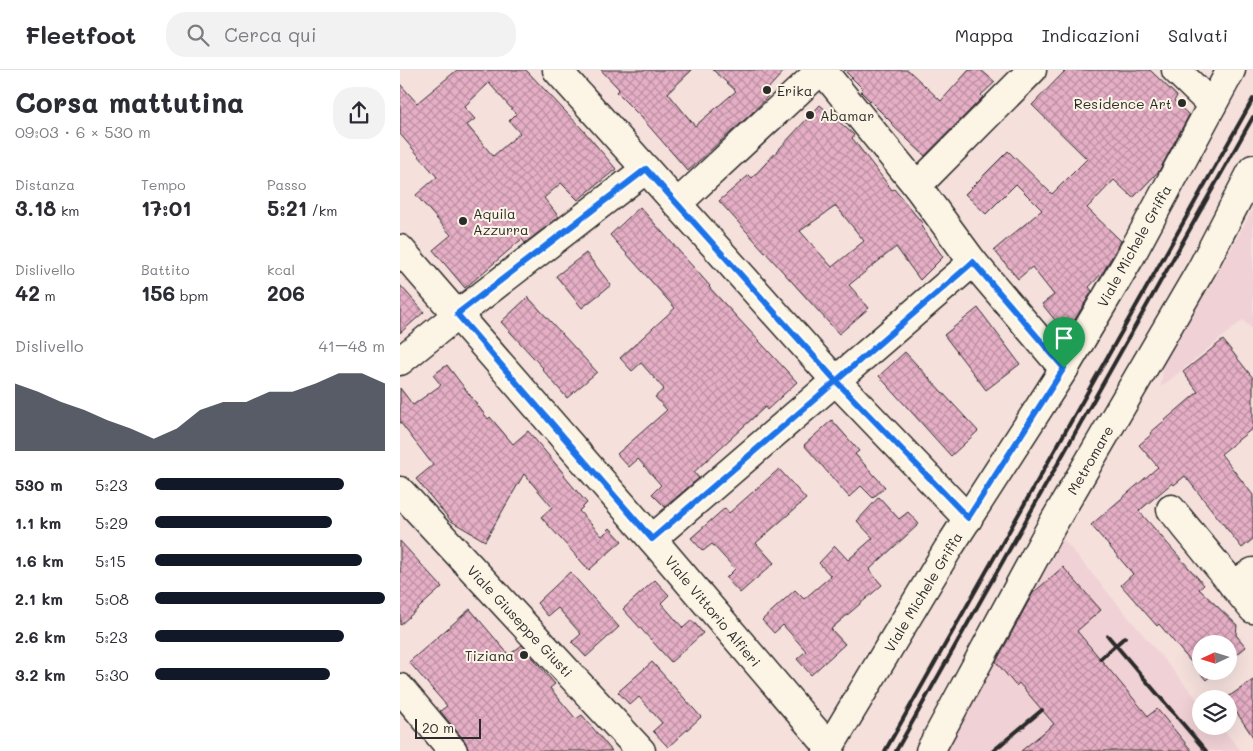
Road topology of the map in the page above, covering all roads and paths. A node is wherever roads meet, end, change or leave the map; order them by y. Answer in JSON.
{"nodes":[{"id":1,"x":558,"y":70,"type":"edge"},
{"id":2,"x":821,"y":70,"type":"edge"},
{"id":3,"x":1032,"y":70,"type":"edge"},
{"id":4,"x":1176,"y":70,"type":"edge"},
{"id":5,"x":1231,"y":70,"type":"edge"},
{"id":6,"x":1212,"y":105,"type":"junction"},
{"id":7,"x":646,"y":169,"type":"junction"},
{"id":8,"x":1253,"y":170,"type":"edge"},
{"id":9,"x":917,"y":186,"type":"junction"},
{"id":10,"x":677,"y":204,"type":"junction"},
{"id":11,"x":400,"y":249,"type":"edge"},
{"id":12,"x":973,"y":262,"type":"junction"},
{"id":13,"x":457,"y":314,"type":"junction"},
{"id":14,"x":400,"y":361,"type":"edge"},
{"id":15,"x":1064,"y":368,"type":"junction"},
{"id":16,"x":836,"y":381,"type":"junction"},
{"id":17,"x":400,"y":491,"type":"edge"},
{"id":18,"x":1171,"y":509,"type":"dead end"},
{"id":19,"x":968,"y":518,"type":"junction"},
{"id":20,"x":652,"y":539,"type":"junction"},
{"id":21,"x":1243,"y":579,"type":"edge"},
{"id":22,"x":1253,"y":610,"type":"edge"},
{"id":23,"x":400,"y":688,"type":"edge"},
{"id":24,"x":828,"y":749,"type":"edge"},
{"id":25,"x":452,"y":751,"type":"edge"},
{"id":26,"x":641,"y":751,"type":"edge"},
{"id":27,"x":930,"y":751,"type":"edge"}],
"edges":[{"from":1,"to":7,"type":"street"},
{"from":2,"to":9,"type":"street"},
{"from":2,"to":10,"type":"street"},
{"from":3,"to":9,"type":"street"},
{"from":4,"to":6,"type":"street"},
{"from":5,"to":6,"type":"street","name":"Viale Michele Griffa"},
{"from":6,"to":15,"type":"street","name":"Viale Michele Griffa"},
{"from":7,"to":10,"type":"street"},
{"from":7,"to":13,"type":"street"},
{"from":8,"to":27,"type":"street","name":"Metromare"},
{"from":9,"to":12,"type":"street"},
{"from":10,"to":16,"type":"street"},
{"from":11,"to":13,"type":"street","name":"Viale Vittorio Alfieri"},
{"from":12,"to":15,"type":"street"},
{"from":12,"to":16,"type":"street"},
{"from":13,"to":14,"type":"street"},
{"from":13,"to":20,"type":"street","name":"Viale Vittorio Alfieri"},
{"from":15,"to":19,"type":"street","name":"Viale Michele Griffa"},
{"from":16,"to":19,"type":"street"},
{"from":16,"to":20,"type":"street"},
{"from":17,"to":26,"type":"street","name":"Viale Giuseppe Giusti"},
{"from":18,"to":21,"type":"street"},
{"from":19,"to":24,"type":"street","name":"Viale Michele Griffa"},
{"from":20,"to":24,"type":"street","name":"Viale Vittorio Alfieri"},
{"from":21,"to":22,"type":"street"},
{"from":23,"to":25,"type":"street"}]}
